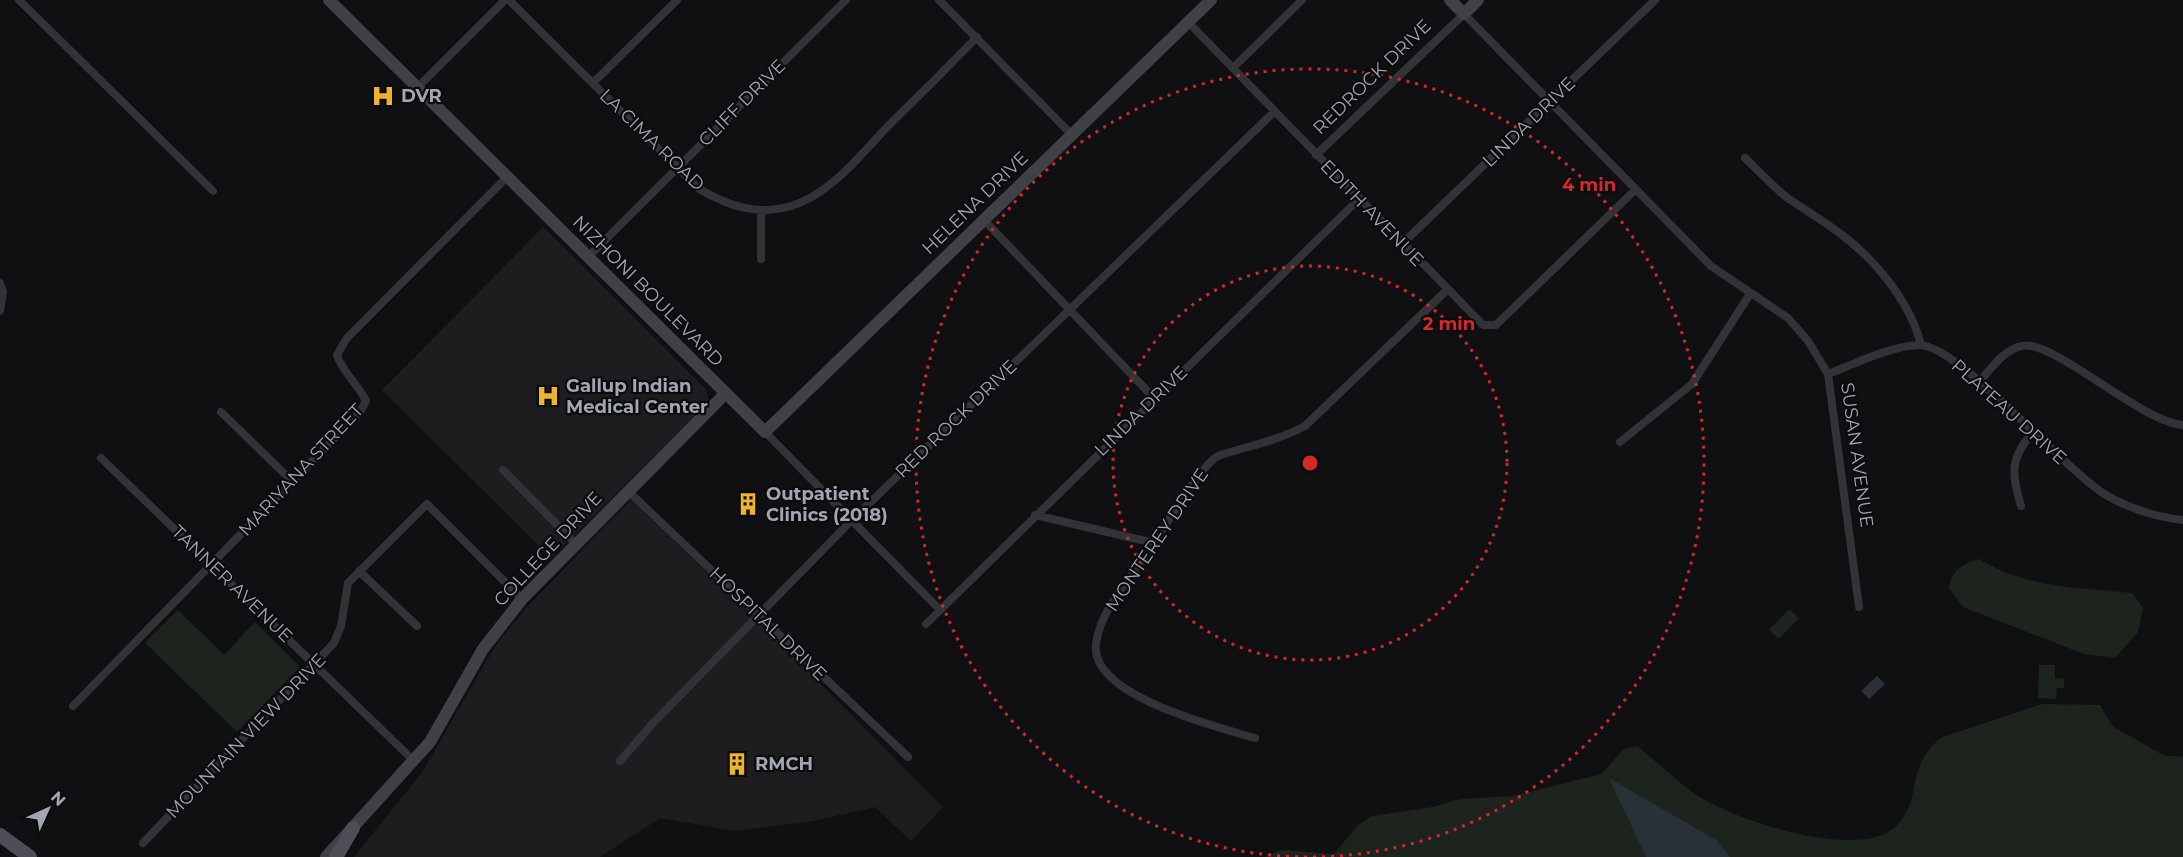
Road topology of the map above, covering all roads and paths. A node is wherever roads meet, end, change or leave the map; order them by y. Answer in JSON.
{"nodes":[{"id":1,"x":19,"y":0,"type":"edge"},
{"id":2,"x":329,"y":0,"type":"edge"},
{"id":3,"x":507,"y":0,"type":"edge"},
{"id":4,"x":677,"y":0,"type":"edge"},
{"id":5,"x":846,"y":0,"type":"edge"},
{"id":6,"x":939,"y":0,"type":"edge"},
{"id":7,"x":1211,"y":0,"type":"edge"},
{"id":8,"x":1302,"y":0,"type":"edge"},
{"id":9,"x":1450,"y":0,"type":"edge"},
{"id":10,"x":1478,"y":0,"type":"edge"},
{"id":11,"x":1655,"y":0,"type":"edge"},
{"id":12,"x":1464,"y":14,"type":"junction"},
{"id":13,"x":1188,"y":22,"type":"junction"},
{"id":14,"x":977,"y":38,"type":"junction"},
{"id":15,"x":1233,"y":68,"type":"junction"},
{"id":16,"x":593,"y":83,"type":"junction"},
{"id":17,"x":418,"y":87,"type":"junction"},
{"id":18,"x":1550,"y":102,"type":"junction"},
{"id":19,"x":1274,"y":111,"type":"junction"},
{"id":20,"x":1072,"y":135,"type":"junction"},
{"id":21,"x":1316,"y":155,"type":"junction"},
{"id":22,"x":1745,"y":158,"type":"dead end"},
{"id":23,"x":677,"y":168,"type":"junction"},
{"id":24,"x":508,"y":176,"type":"junction"},
{"id":25,"x":213,"y":190,"type":"dead end"},
{"id":26,"x":1635,"y":190,"type":"junction"},
{"id":27,"x":1359,"y":199,"type":"junction"},
{"id":28,"x":761,"y":211,"type":"junction"},
{"id":29,"x":984,"y":220,"type":"junction"},
{"id":30,"x":1403,"y":243,"type":"junction"},
{"id":31,"x":587,"y":258,"type":"junction"},
{"id":32,"x":761,"y":259,"type":"dead end"},
{"id":33,"x":0,"y":283,"type":"edge"},
{"id":34,"x":1447,"y":290,"type":"junction"},
{"id":35,"x":1750,"y":294,"type":"junction"},
{"id":36,"x":1069,"y":309,"type":"junction"},
{"id":37,"x":0,"y":311,"type":"edge"},
{"id":38,"x":1920,"y":345,"type":"junction"},
{"id":39,"x":1828,"y":374,"type":"junction"},
{"id":40,"x":1980,"y":381,"type":"junction"},
{"id":41,"x":726,"y":393,"type":"junction"},
{"id":42,"x":1154,"y":398,"type":"junction"},
{"id":43,"x":221,"y":412,"type":"dead end"},
{"id":44,"x":2183,"y":425,"type":"edge"},
{"id":45,"x":765,"y":432,"type":"junction"},
{"id":46,"x":2033,"y":432,"type":"junction"},
{"id":47,"x":1620,"y":442,"type":"dead end"},
{"id":48,"x":101,"y":458,"type":"dead end"},
{"id":49,"x":503,"y":470,"type":"dead end"},
{"id":50,"x":292,"y":481,"type":"junction"},
{"id":51,"x":628,"y":491,"type":"junction"},
{"id":52,"x":2021,"y":506,"type":"dead end"},
{"id":53,"x":1035,"y":515,"type":"junction"},
{"id":54,"x":2183,"y":520,"type":"edge"},
{"id":55,"x":851,"y":521,"type":"junction"},
{"id":56,"x":1154,"y":543,"type":"junction"},
{"id":57,"x":576,"y":544,"type":"junction"},
{"id":58,"x":212,"y":564,"type":"junction"},
{"id":59,"x":360,"y":571,"type":"junction"},
{"id":60,"x":522,"y":599,"type":"junction"},
{"id":61,"x":1859,"y":607,"type":"dead end"},
{"id":62,"x":940,"y":610,"type":"junction"},
{"id":63,"x":760,"y":615,"type":"junction"},
{"id":64,"x":926,"y":624,"type":"dead end"},
{"id":65,"x":417,"y":626,"type":"dead end"},
{"id":66,"x":315,"y":665,"type":"junction"},
{"id":67,"x":73,"y":706,"type":"dead end"},
{"id":68,"x":1255,"y":738,"type":"dead end"},
{"id":69,"x":908,"y":757,"type":"dead end"},
{"id":70,"x":414,"y":761,"type":"junction"},
{"id":71,"x":620,"y":761,"type":"dead end"},
{"id":72,"x":353,"y":828,"type":"junction"},
{"id":73,"x":0,"y":836,"type":"edge"},
{"id":74,"x":143,"y":843,"type":"dead end"},
{"id":75,"x":30,"y":857,"type":"edge"},
{"id":76,"x":326,"y":857,"type":"edge"},
{"id":77,"x":336,"y":857,"type":"edge"}],
"edges":[{"from":1,"to":25,"type":"street"},
{"from":2,"to":17,"type":"main road","name":"NIZHONI BOULEVARD"},
{"from":3,"to":16,"type":"street","name":"LA CIMA ROAD"},
{"from":3,"to":17,"type":"street"},
{"from":4,"to":16,"type":"street"},
{"from":5,"to":23,"type":"street","name":"CLIFF DRIVE"},
{"from":6,"to":14,"type":"street"},
{"from":7,"to":13,"type":"main road","name":"HELENA DRIVE"},
{"from":8,"to":15,"type":"street"},
{"from":9,"to":12,"type":"main road","name":"SUSAN AVENUE"},
{"from":10,"to":12,"type":"main road","name":"REDROCK DRIVE"},
{"from":11,"to":18,"type":"street","name":"LINDA DRIVE"},
{"from":12,"to":18,"type":"street","name":"SUSAN AVENUE"},
{"from":12,"to":21,"type":"street","name":"REDROCK DRIVE"},
{"from":13,"to":15,"type":"street","name":"EDITH AVENUE"},
{"from":13,"to":20,"type":"main road","name":"HELENA DRIVE"},
{"from":14,"to":20,"type":"street"},
{"from":14,"to":28,"type":"street","name":"LA CIMA ROAD"},
{"from":15,"to":19,"type":"street","name":"EDITH AVENUE"},
{"from":16,"to":23,"type":"street","name":"LA CIMA ROAD"},
{"from":17,"to":24,"type":"main road","name":"NIZHONI BOULEVARD"},
{"from":18,"to":26,"type":"street","name":"SUSAN AVENUE"},
{"from":18,"to":30,"type":"street","name":"LINDA DRIVE"},
{"from":19,"to":21,"type":"street","name":"EDITH AVENUE"},
{"from":19,"to":36,"type":"street","name":"RED ROCK DRIVE"},
{"from":20,"to":29,"type":"main road","name":"HELENA DRIVE"},
{"from":21,"to":27,"type":"street","name":"EDITH AVENUE"},
{"from":22,"to":38,"type":"street"},
{"from":23,"to":28,"type":"street","name":"LA CIMA ROAD"},
{"from":23,"to":31,"type":"street","name":"CLIFF DRIVE"},
{"from":24,"to":31,"type":"main road","name":"NIZHONI BOULEVARD"},
{"from":24,"to":50,"type":"street","name":"MARIYANA STREET"},
{"from":26,"to":34,"type":"street","name":"EDITH AVENUE"},
{"from":26,"to":35,"type":"street","name":"SUSAN AVENUE"},
{"from":27,"to":30,"type":"street","name":"EDITH AVENUE"},
{"from":27,"to":42,"type":"street","name":"LINDA DRIVE"},
{"from":28,"to":32,"type":"street"},
{"from":29,"to":36,"type":"street"},
{"from":29,"to":45,"type":"main road","name":"HELENA DRIVE"},
{"from":30,"to":34,"type":"street","name":"EDITH AVENUE"},
{"from":31,"to":41,"type":"main road","name":"NIZHONI BOULEVARD"},
{"from":33,"to":37,"type":"street"},
{"from":34,"to":56,"type":"street","name":"MONTEREY DRIVE"},
{"from":35,"to":39,"type":"street","name":"SUSAN AVENUE"},
{"from":35,"to":47,"type":"street"},
{"from":36,"to":42,"type":"street"},
{"from":36,"to":55,"type":"street","name":"RED ROCK DRIVE"},
{"from":38,"to":39,"type":"street"},
{"from":38,"to":40,"type":"street","name":"PLATEAU DRIVE"},
{"from":39,"to":61,"type":"street","name":"SUSAN AVENUE"},
{"from":40,"to":44,"type":"street"},
{"from":40,"to":46,"type":"street","name":"PLATEAU DRIVE"},
{"from":41,"to":45,"type":"main road","name":"NIZHONI BOULEVARD"},
{"from":41,"to":51,"type":"main road","name":"COLLEGE DRIVE"},
{"from":42,"to":53,"type":"street","name":"LINDA DRIVE"},
{"from":43,"to":50,"type":"street"},
{"from":45,"to":55,"type":"street","name":"NIZHONI BOULEVARD"},
{"from":46,"to":52,"type":"street"},
{"from":46,"to":54,"type":"street","name":"PLATEAU DRIVE"},
{"from":48,"to":58,"type":"street","name":"TANNER AVENUE"},
{"from":49,"to":57,"type":"street"},
{"from":50,"to":58,"type":"street","name":"MARIYANA STREET"},
{"from":51,"to":57,"type":"main road","name":"COLLEGE DRIVE"},
{"from":51,"to":63,"type":"street","name":"HOSPITAL DRIVE"},
{"from":53,"to":56,"type":"street"},
{"from":53,"to":62,"type":"street","name":"LINDA DRIVE"},
{"from":55,"to":62,"type":"street","name":"NIZHONI BOULEVARD"},
{"from":55,"to":63,"type":"street","name":"RED ROCK DRIVE"},
{"from":56,"to":68,"type":"street","name":"MONTEREY DRIVE"},
{"from":57,"to":60,"type":"main road","name":"COLLEGE DRIVE"},
{"from":58,"to":66,"type":"street","name":"TANNER AVENUE"},
{"from":58,"to":67,"type":"street","name":"MARIYANA STREET"},
{"from":59,"to":60,"type":"street","name":"MOUNTAIN VIEW DRIVE"},
{"from":59,"to":65,"type":"street"},
{"from":59,"to":66,"type":"street","name":"MOUNTAIN VIEW DRIVE"},
{"from":60,"to":70,"type":"main road","name":"COLLEGE DRIVE"},
{"from":62,"to":64,"type":"street","name":"LINDA DRIVE"},
{"from":63,"to":69,"type":"street","name":"HOSPITAL DRIVE"},
{"from":63,"to":71,"type":"street","name":"RED ROCK DRIVE"},
{"from":66,"to":70,"type":"street","name":"TANNER AVENUE"},
{"from":66,"to":74,"type":"street","name":"MOUNTAIN VIEW DRIVE"},
{"from":70,"to":72,"type":"main road","name":"COLLEGE DRIVE"},
{"from":72,"to":76,"type":"main road","name":"COLLEGE DRIVE"},
{"from":72,"to":77,"type":"main road"},
{"from":73,"to":75,"type":"main road"}]}
